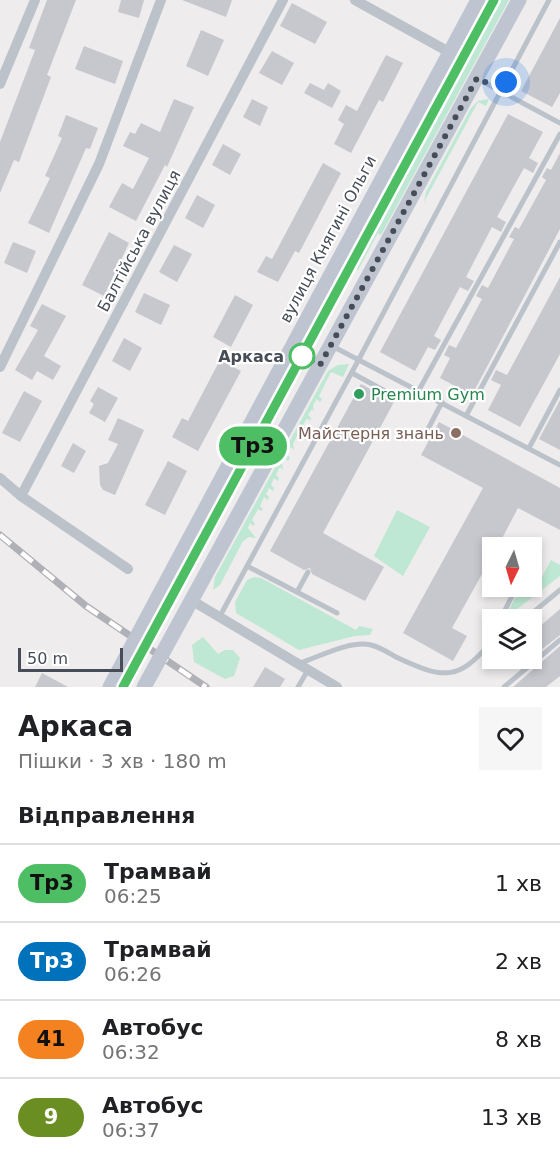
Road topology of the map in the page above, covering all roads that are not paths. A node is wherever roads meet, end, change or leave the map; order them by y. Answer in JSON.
{"nodes":[{"id":1,"x":35,"y":0,"type":"edge"},
{"id":2,"x":161,"y":0,"type":"edge"},
{"id":3,"x":283,"y":0,"type":"edge"},
{"id":4,"x":355,"y":0,"type":"edge"},
{"id":5,"x":477,"y":0,"type":"edge"},
{"id":6,"x":519,"y":0,"type":"edge"},
{"id":7,"x":549,"y":0,"type":"edge"},
{"id":8,"x":449,"y":52,"type":"junction"},
{"id":9,"x":477,"y":78,"type":"junction"},
{"id":10,"x":0,"y":84,"type":"edge"},
{"id":11,"x":501,"y":90,"type":"junction"},
{"id":12,"x":560,"y":123,"type":"edge"},
{"id":13,"x":560,"y":134,"type":"edge"},
{"id":14,"x":560,"y":242,"type":"edge"},
{"id":15,"x":331,"y":345,"type":"junction"},
{"id":16,"x":359,"y":359,"type":"junction"},
{"id":17,"x":0,"y":367,"type":"edge"},
{"id":18,"x":351,"y":373,"type":"junction"},
{"id":19,"x":419,"y":390,"type":"junction"},
{"id":20,"x":560,"y":390,"type":"edge"},
{"id":21,"x":396,"y":397,"type":"dead end"},
{"id":22,"x":442,"y":402,"type":"junction"},
{"id":23,"x":467,"y":414,"type":"junction"},
{"id":24,"x":427,"y":431,"type":"dead end"},
{"id":25,"x":529,"y":448,"type":"junction"},
{"id":26,"x":560,"y":465,"type":"edge"},
{"id":27,"x":0,"y":478,"type":"edge"},
{"id":28,"x":21,"y":496,"type":"junction"},
{"id":29,"x":247,"y":566,"type":"junction"},
{"id":30,"x":128,"y":569,"type":"dead end"},
{"id":31,"x":308,"y":572,"type":"dead end"},
{"id":32,"x":560,"y":591,"type":"edge"},
{"id":33,"x":297,"y":592,"type":"junction"},
{"id":34,"x":191,"y":600,"type":"junction"},
{"id":35,"x":538,"y":609,"type":"edge"},
{"id":36,"x":337,"y":613,"type":"dead end"},
{"id":37,"x":220,"y":615,"type":"junction"},
{"id":38,"x":560,"y":640,"type":"edge"},
{"id":39,"x":482,"y":652,"type":"edge"},
{"id":40,"x":304,"y":666,"type":"junction"},
{"id":41,"x":110,"y":687,"type":"edge"},
{"id":42,"x":144,"y":687,"type":"edge"},
{"id":43,"x":298,"y":687,"type":"edge"},
{"id":44,"x":337,"y":687,"type":"edge"},
{"id":45,"x":504,"y":687,"type":"edge"}],
"edges":[{"from":1,"to":10,"type":"street"},
{"from":2,"to":17,"type":"street"},
{"from":3,"to":28,"type":"street","name":"Балтійська вулиця"},
{"from":4,"to":8,"type":"street"},
{"from":5,"to":8,"type":"main road","name":"вулиця Княгині Ольги"},
{"from":6,"to":9,"type":"main road"},
{"from":7,"to":11,"type":"lane"},
{"from":8,"to":41,"type":"main road","name":"вулиця Княгині Ольги","bridge":true},
{"from":9,"to":11,"type":"lane"},
{"from":9,"to":15,"type":"main road"},
{"from":11,"to":12,"type":"lane"},
{"from":11,"to":16,"type":"lane"},
{"from":13,"to":19,"type":"lane"},
{"from":14,"to":23,"type":"lane"},
{"from":15,"to":16,"type":"lane"},
{"from":15,"to":34,"type":"main road"},
{"from":16,"to":18,"type":"lane"},
{"from":16,"to":19,"type":"lane"},
{"from":18,"to":21,"type":"lane"},
{"from":18,"to":29,"type":"lane"},
{"from":19,"to":22,"type":"lane"},
{"from":20,"to":25,"type":"lane"},
{"from":22,"to":23,"type":"lane"},
{"from":22,"to":24,"type":"lane"},
{"from":23,"to":25,"type":"lane"},
{"from":25,"to":26,"type":"lane"},
{"from":27,"to":28,"type":"street"},
{"from":28,"to":30,"type":"street"},
{"from":29,"to":33,"type":"lane"},
{"from":29,"to":37,"type":"lane"},
{"from":31,"to":33,"type":"lane"},
{"from":32,"to":35,"type":"lane"},
{"from":33,"to":36,"type":"lane"},
{"from":34,"to":37,"type":"street"},
{"from":34,"to":42,"type":"main road","bridge":true},
{"from":37,"to":40,"type":"street"},
{"from":38,"to":45,"type":"lane"},
{"from":39,"to":40,"type":"lane"},
{"from":40,"to":43,"type":"lane"},
{"from":40,"to":44,"type":"street"}]}
